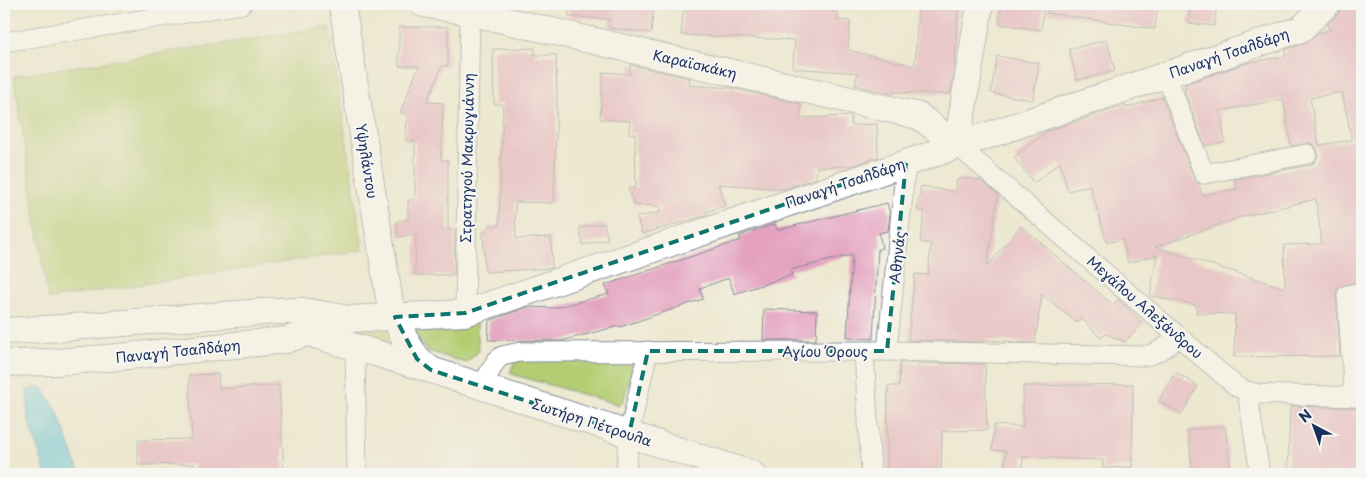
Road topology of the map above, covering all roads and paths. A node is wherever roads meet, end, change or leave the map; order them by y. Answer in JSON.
{"nodes":[{"id":1,"x":242,"y":4,"type":"edge"},
{"id":2,"x":342,"y":4,"type":"edge"},
{"id":3,"x":424,"y":4,"type":"edge"},
{"id":4,"x":980,"y":4,"type":"edge"},
{"id":5,"x":1327,"y":4,"type":"edge"},
{"id":6,"x":470,"y":8,"type":"edge"},
{"id":7,"x":4,"y":42,"type":"edge"},
{"id":8,"x":1166,"y":74,"type":"junction"},
{"id":9,"x":957,"y":145,"type":"junction"},
{"id":10,"x":1307,"y":154,"type":"dead end"},
{"id":11,"x":906,"y":163,"type":"junction"},
{"id":12,"x":1362,"y":292,"type":"edge"},
{"id":13,"x":465,"y":313,"type":"junction"},
{"id":14,"x":395,"y":317,"type":"junction"},
{"id":15,"x":349,"y":319,"type":"junction"},
{"id":16,"x":4,"y":330,"type":"edge"},
{"id":17,"x":308,"y":333,"type":"junction"},
{"id":18,"x":1179,"y":336,"type":"junction"},
{"id":19,"x":355,"y":347,"type":"junction"},
{"id":20,"x":648,"y":351,"type":"junction"},
{"id":21,"x":864,"y":351,"type":"junction"},
{"id":22,"x":887,"y":351,"type":"junction"},
{"id":23,"x":4,"y":363,"type":"edge"},
{"id":24,"x":431,"y":370,"type":"junction"},
{"id":25,"x":482,"y":387,"type":"junction"},
{"id":26,"x":1247,"y":391,"type":"junction"},
{"id":27,"x":1358,"y":397,"type":"edge"},
{"id":28,"x":629,"y":434,"type":"junction"},
{"id":29,"x":357,"y":474,"type":"edge"},
{"id":30,"x":626,"y":474,"type":"edge"},
{"id":31,"x":752,"y":474,"type":"edge"},
{"id":32,"x":871,"y":474,"type":"edge"},
{"id":33,"x":1260,"y":474,"type":"edge"}],
"edges":[{"from":1,"to":7,"type":"street"},
{"from":2,"to":14,"type":"street","name":"Υψηλάντου"},
{"from":3,"to":6,"type":"street","name":"Καραϊσκάκη"},
{"from":4,"to":9,"type":"street"},
{"from":5,"to":8,"type":"street","name":"Παναγή Τσαλδάρη"},
{"from":6,"to":9,"type":"street","name":"Καραϊσκάκη"},
{"from":6,"to":13,"type":"street","name":"Στρατηγού Μακρυγιάννη"},
{"from":8,"to":9,"type":"street","name":"Παναγή Τσαλδάρη"},
{"from":8,"to":10,"type":"street"},
{"from":9,"to":11,"type":"street","name":"Παναγή Τσαλδάρη"},
{"from":9,"to":18,"type":"street","name":"Μεγάλου Αλεξάνδρου"},
{"from":11,"to":13,"type":"street","name":"Παναγή Τσαλδάρη"},
{"from":11,"to":22,"type":"street","name":"Αθηνάς"},
{"from":12,"to":27,"type":"street"},
{"from":13,"to":14,"type":"street","name":"Παναγή Τσαλδάρη"},
{"from":14,"to":15,"type":"street","name":"Παναγή Τσαλδάρη"},
{"from":14,"to":24,"type":"street","name":"Σωτήρη Πέτρουλα"},
{"from":15,"to":16,"type":"street","name":"Παναγή Τσαλδάρη"},
{"from":15,"to":17,"type":"street","name":"Παναγή Τσαλδάρη"},
{"from":17,"to":19,"type":"street","name":"Σωτήρη Πέτρουλα"},
{"from":17,"to":23,"type":"street","name":"Παναγή Τσαλδάρη"},
{"from":18,"to":22,"type":"street","name":"Αγίου Όρους"},
{"from":18,"to":26,"type":"street","name":"Μεγάλου Αλεξάνδρου"},
{"from":19,"to":24,"type":"street","name":"Σωτήρη Πέτρουλα"},
{"from":19,"to":29,"type":"street"},
{"from":20,"to":21,"type":"street","name":"Αγίου Όρους"},
{"from":20,"to":25,"type":"street","name":"Αγίου Όρους"},
{"from":20,"to":28,"type":"street"},
{"from":21,"to":22,"type":"street","name":"Αγίου Όρους"},
{"from":21,"to":32,"type":"street"},
{"from":24,"to":25,"type":"street","name":"Σωτήρη Πέτρουλα"},
{"from":25,"to":28,"type":"street","name":"Σωτήρη Πέτρουλα"},
{"from":26,"to":27,"type":"street","name":"Μεγάλου Αλεξάνδρου"},
{"from":26,"to":33,"type":"street"},
{"from":28,"to":30,"type":"street"},
{"from":28,"to":31,"type":"street","name":"Σωτήρη Πέτρουλα"}]}
